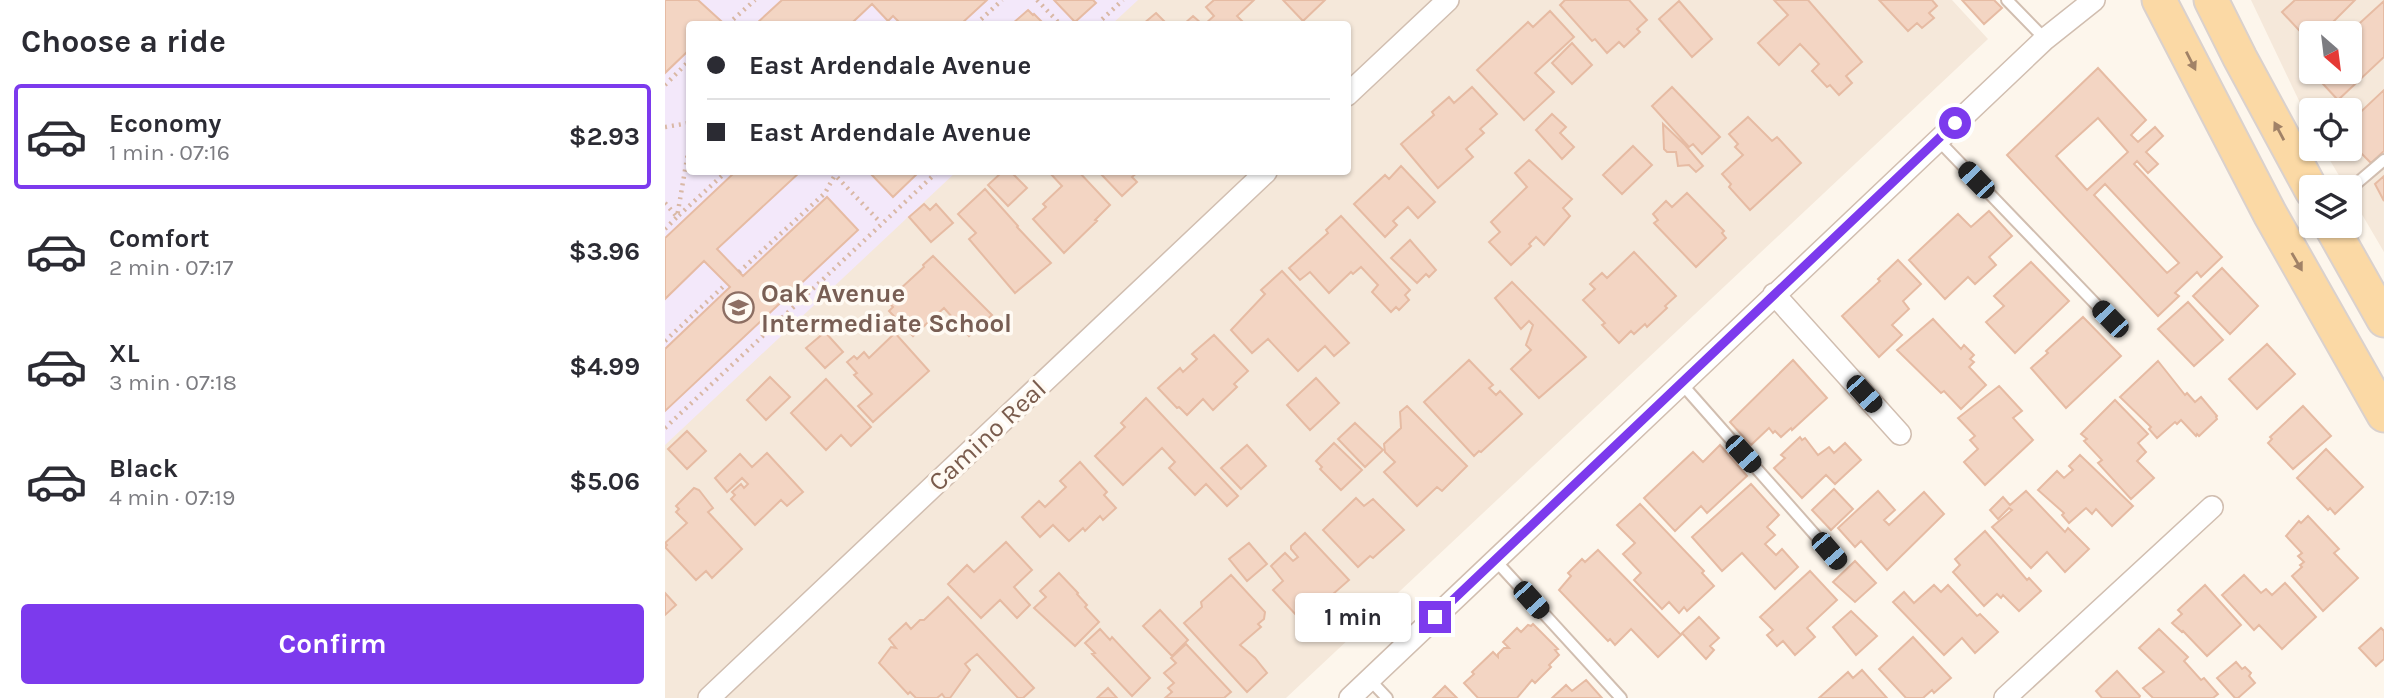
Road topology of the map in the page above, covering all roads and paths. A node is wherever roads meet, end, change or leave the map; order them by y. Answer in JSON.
{"nodes":[{"id":1,"x":755,"y":0,"type":"edge"},
{"id":2,"x":1002,"y":0,"type":"edge"},
{"id":3,"x":1037,"y":0,"type":"edge"},
{"id":4,"x":1123,"y":0,"type":"edge"},
{"id":5,"x":1448,"y":0,"type":"edge"},
{"id":6,"x":2007,"y":0,"type":"edge"},
{"id":7,"x":2094,"y":0,"type":"edge"},
{"id":8,"x":2159,"y":0,"type":"edge"},
{"id":9,"x":2211,"y":0,"type":"edge"},
{"id":10,"x":731,"y":21,"type":"edge"},
{"id":11,"x":979,"y":21,"type":"edge"},
{"id":12,"x":1057,"y":21,"type":"edge"},
{"id":13,"x":1100,"y":21,"type":"edge"},
{"id":14,"x":2045,"y":39,"type":"junction"},
{"id":15,"x":686,"y":64,"type":"edge"},
{"id":16,"x":665,"y":85,"type":"edge"},
{"id":17,"x":1351,"y":91,"type":"edge"},
{"id":18,"x":686,"y":124,"type":"edge"},
{"id":19,"x":665,"y":127,"type":"edge"},
{"id":20,"x":1938,"y":140,"type":"junction"},
{"id":21,"x":2384,"y":159,"type":"edge"},
{"id":22,"x":686,"y":164,"type":"edge"},
{"id":23,"x":723,"y":175,"type":"edge"},
{"id":24,"x":835,"y":175,"type":"edge"},
{"id":25,"x":838,"y":175,"type":"edge"},
{"id":26,"x":934,"y":175,"type":"edge"},
{"id":27,"x":1263,"y":175,"type":"edge"},
{"id":28,"x":2303,"y":175,"type":"edge"},
{"id":29,"x":2362,"y":178,"type":"edge"},
{"id":30,"x":665,"y":203,"type":"edge"},
{"id":31,"x":677,"y":217,"type":"junction"},
{"id":32,"x":881,"y":223,"type":"junction"},
{"id":33,"x":665,"y":229,"type":"edge"},
{"id":34,"x":2338,"y":238,"type":"edge"},
{"id":35,"x":739,"y":272,"type":"dead end"},
{"id":36,"x":726,"y":284,"type":"dead end"},
{"id":37,"x":1775,"y":294,"type":"junction"},
{"id":38,"x":2110,"y":319,"type":"dead end"},
{"id":39,"x":2384,"y":320,"type":"edge"},
{"id":40,"x":665,"y":341,"type":"edge"},
{"id":41,"x":1681,"y":383,"type":"junction"},
{"id":42,"x":2384,"y":415,"type":"edge"},
{"id":43,"x":665,"y":428,"type":"edge"},
{"id":44,"x":1901,"y":434,"type":"dead end"},
{"id":45,"x":2212,"y":507,"type":"dead end"},
{"id":46,"x":1495,"y":560,"type":"junction"},
{"id":47,"x":1839,"y":562,"type":"dead end"},
{"id":48,"x":1370,"y":680,"type":"junction"},
{"id":49,"x":709,"y":698,"type":"edge"},
{"id":50,"x":1350,"y":698,"type":"edge"},
{"id":51,"x":1387,"y":698,"type":"edge"},
{"id":52,"x":1621,"y":698,"type":"edge"},
{"id":53,"x":2005,"y":698,"type":"edge"}],
"edges":[{"from":1,"to":10,"type":"path"},
{"from":2,"to":11,"type":"path"},
{"from":3,"to":12,"type":"path"},
{"from":4,"to":13,"type":"path"},
{"from":5,"to":17,"type":"street"},
{"from":6,"to":14,"type":"lane"},
{"from":7,"to":14,"type":"street"},
{"from":8,"to":42,"type":"main road","one_way":true},
{"from":28,"to":9,"type":"main road","one_way":true},
{"from":14,"to":20,"type":"street"},
{"from":15,"to":16,"type":"path"},
{"from":18,"to":19,"type":"path"},
{"from":20,"to":37,"type":"street"},
{"from":20,"to":38,"type":"lane"},
{"from":21,"to":29,"type":"lane"},
{"from":22,"to":31,"type":"path"},
{"from":23,"to":31,"type":"path"},
{"from":24,"to":35,"type":"path"},
{"from":25,"to":32,"type":"path"},
{"from":26,"to":32,"type":"path"},
{"from":27,"to":49,"type":"street","name":"Camino Real"},
{"from":30,"to":31,"type":"path"},
{"from":31,"to":33,"type":"path"},
{"from":32,"to":43,"type":"path"},
{"from":34,"to":39,"type":"main road"},
{"from":36,"to":40,"type":"path"},
{"from":37,"to":41,"type":"street"},
{"from":37,"to":44,"type":"street"},
{"from":41,"to":46,"type":"street"},
{"from":41,"to":47,"type":"lane"},
{"from":45,"to":53,"type":"street"},
{"from":46,"to":48,"type":"street"},
{"from":46,"to":52,"type":"lane"},
{"from":48,"to":50,"type":"street"},
{"from":48,"to":51,"type":"lane"}]}
